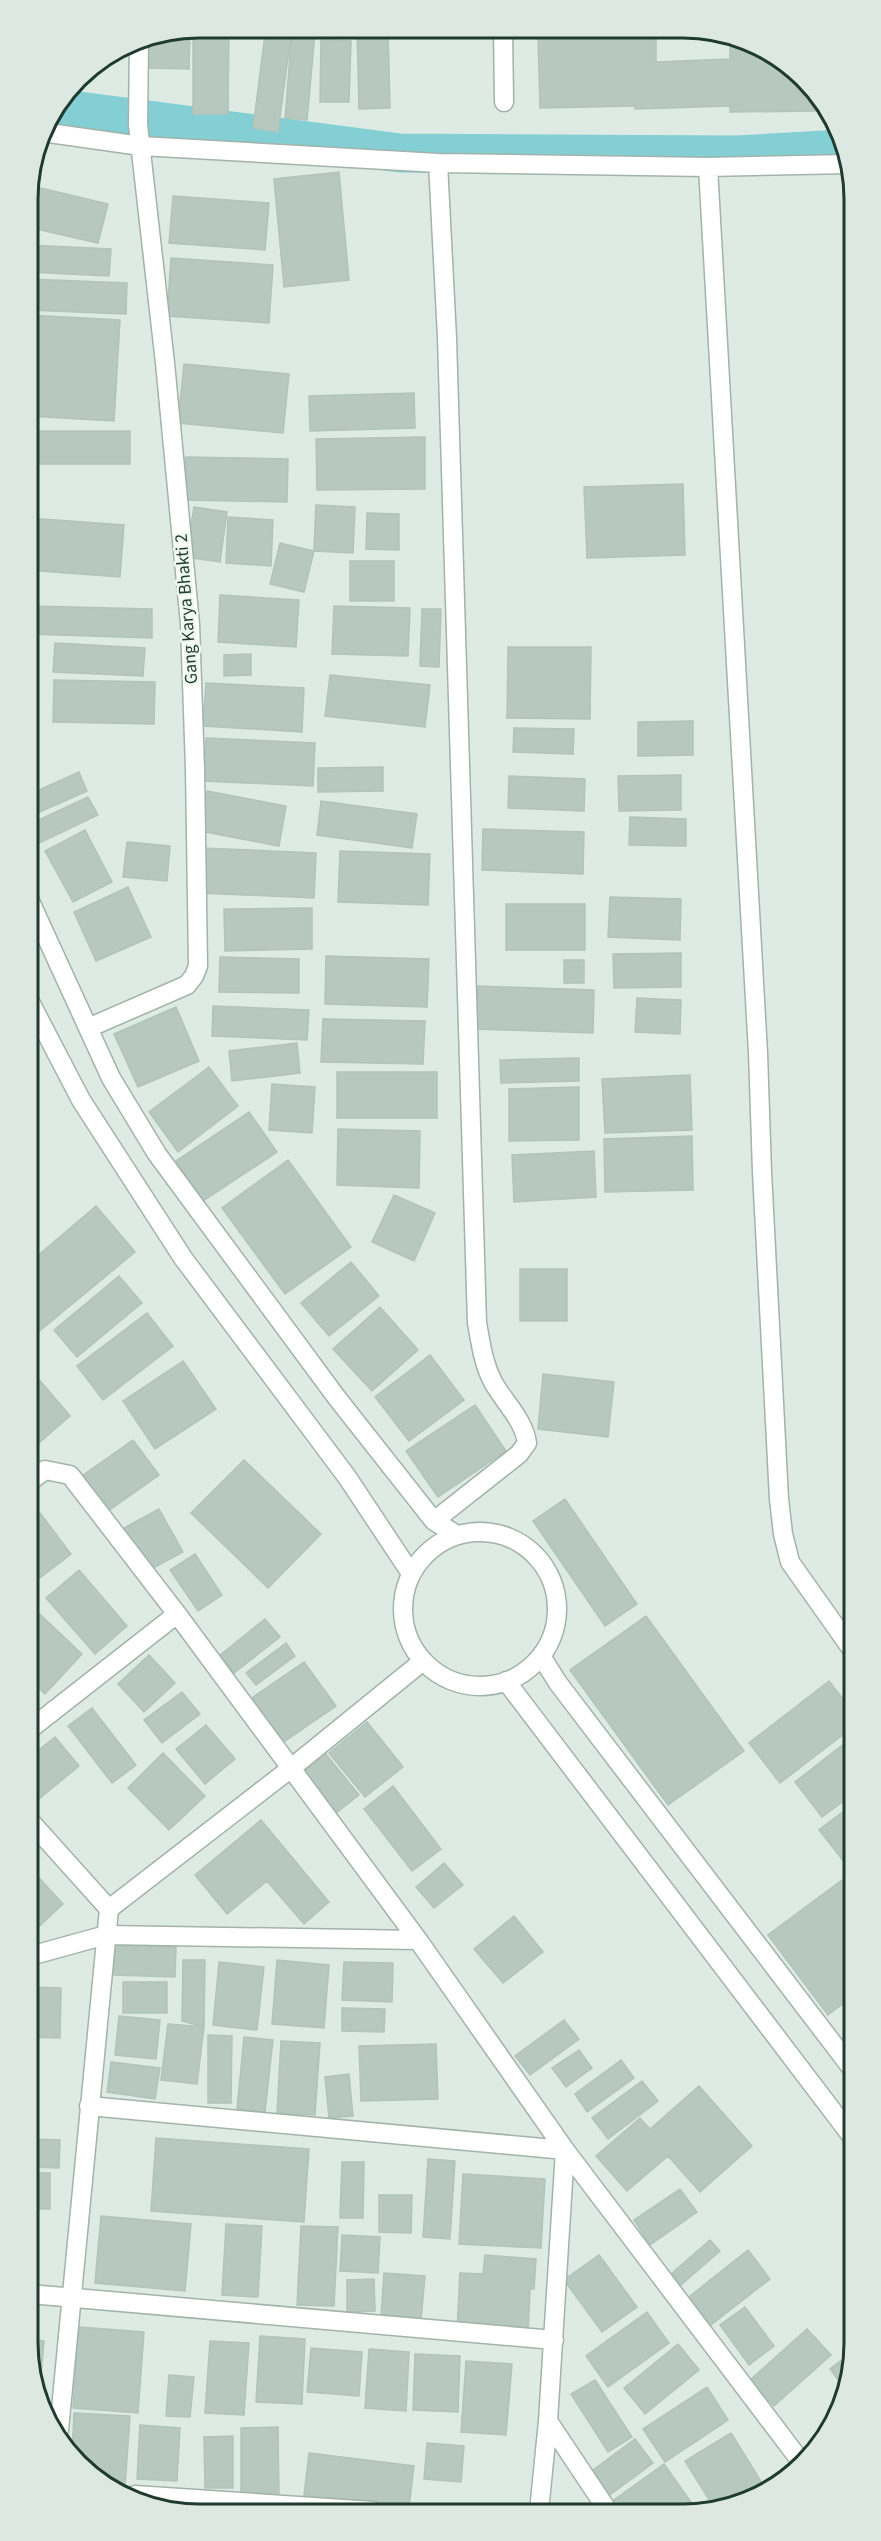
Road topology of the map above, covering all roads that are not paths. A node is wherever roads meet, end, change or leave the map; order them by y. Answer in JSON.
{"nodes":[{"id":1,"x":503,"y":38,"type":"edge"},
{"id":2,"x":139,"y":49,"type":"edge"},
{"id":3,"x":504,"y":102,"type":"dead end"},
{"id":4,"x":51,"y":133,"type":"edge"},
{"id":5,"x":141,"y":146,"type":"junction"},
{"id":6,"x":438,"y":163,"type":"junction"},
{"id":7,"x":839,"y":164,"type":"edge"},
{"id":8,"x":708,"y":167,"type":"junction"},
{"id":9,"x":38,"y":919,"type":"edge"},
{"id":10,"x":38,"y":1019,"type":"edge"},
{"id":11,"x":88,"y":1028,"type":"junction"},
{"id":12,"x":38,"y":1475,"type":"edge"},
{"id":13,"x":434,"y":1521,"type":"junction"},
{"id":14,"x":457,"y":1535,"type":"junction"},
{"id":15,"x":410,"y":1572,"type":"junction"},
{"id":16,"x":177,"y":1614,"type":"junction"},
{"id":17,"x":843,"y":1637,"type":"edge"},
{"id":18,"x":541,"y":1656,"type":"junction"},
{"id":19,"x":423,"y":1661,"type":"junction"},
{"id":20,"x":506,"y":1681,"type":"junction"},
{"id":21,"x":38,"y":1725,"type":"edge"},
{"id":22,"x":290,"y":1769,"type":"junction"},
{"id":23,"x":38,"y":1830,"type":"edge"},
{"id":24,"x":109,"y":1909,"type":"junction"},
{"id":25,"x":106,"y":1935,"type":"junction"},
{"id":26,"x":418,"y":1940,"type":"junction"},
{"id":27,"x":38,"y":1954,"type":"edge"},
{"id":28,"x":843,"y":2057,"type":"edge"},
{"id":29,"x":89,"y":2106,"type":"junction"},
{"id":30,"x":843,"y":2125,"type":"edge"},
{"id":31,"x":565,"y":2150,"type":"junction"},
{"id":32,"x":38,"y":2295,"type":"edge"},
{"id":33,"x":71,"y":2298,"type":"junction"},
{"id":34,"x":554,"y":2340,"type":"junction"},
{"id":35,"x":548,"y":2421,"type":"junction"},
{"id":36,"x":60,"y":2423,"type":"edge"},
{"id":37,"x":796,"y":2456,"type":"edge"},
{"id":38,"x":153,"y":2496,"type":"edge"},
{"id":39,"x":248,"y":2504,"type":"edge"},
{"id":40,"x":540,"y":2504,"type":"edge"},
{"id":41,"x":603,"y":2504,"type":"edge"}],
"edges":[{"from":1,"to":3,"type":"street"},
{"from":2,"to":5,"type":"street","name":"Gang Karya Bhakti 2"},
{"from":4,"to":5,"type":"street"},
{"from":5,"to":6,"type":"street"},
{"from":5,"to":11,"type":"street","name":"Gang Karya Bhakti 2"},
{"from":6,"to":8,"type":"street"},
{"from":6,"to":13,"type":"street"},
{"from":7,"to":8,"type":"street"},
{"from":8,"to":17,"type":"street"},
{"from":9,"to":11,"type":"street"},
{"from":10,"to":15,"type":"street"},
{"from":11,"to":13,"type":"street"},
{"from":12,"to":16,"type":"street"},
{"from":13,"to":14,"type":"street"},
{"from":14,"to":15,"type":"street"},
{"from":14,"to":18,"type":"street"},
{"from":15,"to":19,"type":"street"},
{"from":16,"to":21,"type":"street"},
{"from":16,"to":22,"type":"street"},
{"from":18,"to":20,"type":"street"},
{"from":18,"to":28,"type":"street"},
{"from":19,"to":20,"type":"street"},
{"from":19,"to":22,"type":"street"},
{"from":20,"to":30,"type":"street"},
{"from":22,"to":24,"type":"street"},
{"from":22,"to":26,"type":"street"},
{"from":23,"to":24,"type":"street"},
{"from":24,"to":25,"type":"street"},
{"from":25,"to":26,"type":"street"},
{"from":25,"to":27,"type":"street"},
{"from":25,"to":29,"type":"street"},
{"from":26,"to":31,"type":"street"},
{"from":29,"to":31,"type":"street"},
{"from":29,"to":33,"type":"street"},
{"from":31,"to":34,"type":"street"},
{"from":31,"to":37,"type":"street"},
{"from":32,"to":33,"type":"street"},
{"from":33,"to":34,"type":"street"},
{"from":33,"to":36,"type":"street"},
{"from":34,"to":35,"type":"street"},
{"from":35,"to":40,"type":"street"},
{"from":35,"to":41,"type":"street"},
{"from":38,"to":39,"type":"street"}]}
